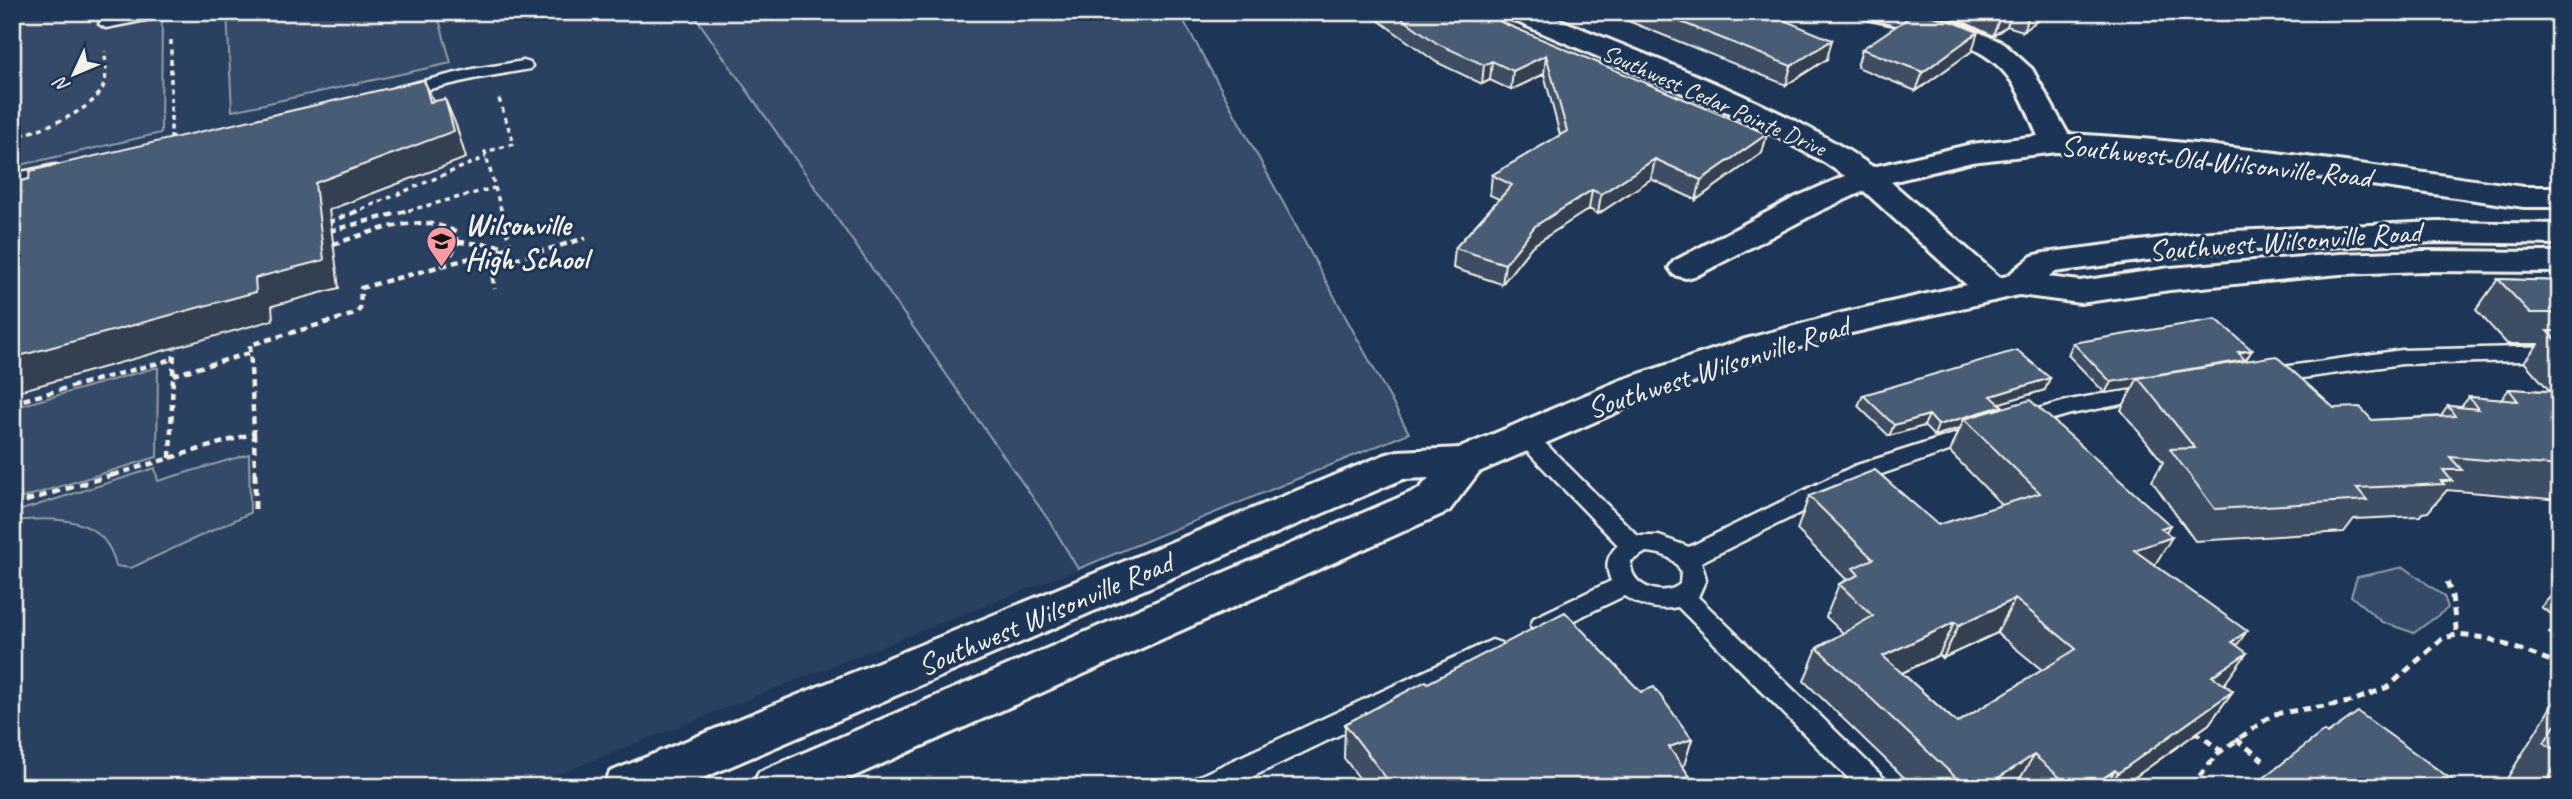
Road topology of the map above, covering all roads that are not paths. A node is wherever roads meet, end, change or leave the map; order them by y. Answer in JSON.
{"nodes":[{"id":1,"x":166,"y":12,"type":"edge"},
{"id":2,"x":1518,"y":12,"type":"edge"},
{"id":3,"x":1875,"y":12,"type":"edge"},
{"id":4,"x":106,"y":24,"type":"road end"},
{"id":5,"x":524,"y":66,"type":"dead end"},
{"id":6,"x":381,"y":95,"type":"edge"},
{"id":7,"x":2057,"y":143,"type":"junction"},
{"id":8,"x":65,"y":167,"type":"edge"},
{"id":9,"x":1868,"y":178,"type":"junction"},
{"id":10,"x":12,"y":179,"type":"edge"},
{"id":11,"x":2560,"y":197,"type":"edge"},
{"id":12,"x":2560,"y":234,"type":"edge"},
{"id":13,"x":2560,"y":262,"type":"edge"},
{"id":14,"x":1686,"y":268,"type":"dead end"},
{"id":15,"x":2006,"y":287,"type":"junction"},
{"id":16,"x":2560,"y":353,"type":"edge"},
{"id":17,"x":2246,"y":379,"type":"edge"},
{"id":18,"x":2178,"y":388,"type":"edge"},
{"id":19,"x":1525,"y":436,"type":"junction"},
{"id":20,"x":1465,"y":462,"type":"junction"},
{"id":21,"x":1633,"y":546,"type":"junction"},
{"id":22,"x":1686,"y":559,"type":"junction"},
{"id":23,"x":1626,"y":584,"type":"junction"},
{"id":24,"x":1682,"y":596,"type":"junction"},
{"id":25,"x":628,"y":787,"type":"edge"},
{"id":26,"x":777,"y":787,"type":"edge"},
{"id":27,"x":1203,"y":787,"type":"edge"},
{"id":28,"x":1875,"y":787,"type":"edge"}],
"edges":[{"from":1,"to":4,"type":"lane"},
{"from":2,"to":9,"type":"main road","name":"Southwest Cedar Pointe Drive"},
{"from":3,"to":7,"type":"main road"},
{"from":5,"to":6,"type":"lane"},
{"from":7,"to":9,"type":"main road","name":"Southwest Old Wilsonville Road"},
{"from":7,"to":11,"type":"main road","name":"Southwest Old Wilsonville Road"},
{"from":8,"to":10,"type":"lane"},
{"from":9,"to":14,"type":"main road","name":"Southwest Old Wilsonville Road"},
{"from":9,"to":15,"type":"main road","name":"Southwest Cedar Pointe Drive"},
{"from":12,"to":15,"type":"main road","name":"Southwest Wilsonville Road"},
{"from":13,"to":15,"type":"main road","name":"Southwest Wilsonville Road"},
{"from":15,"to":19,"type":"main road","name":"Southwest Wilsonville Road"},
{"from":16,"to":17,"type":"lane"},
{"from":18,"to":22,"type":"lane"},
{"from":19,"to":20,"type":"main road","name":"Southwest Wilsonville Road"},
{"from":19,"to":21,"type":"lane"},
{"from":20,"to":25,"type":"main road","name":"Southwest Wilsonville Road"},
{"from":20,"to":26,"type":"main road","name":"Southwest Wilsonville Road"},
{"from":21,"to":22,"type":"lane"},
{"from":21,"to":23,"type":"lane"},
{"from":22,"to":24,"type":"lane"},
{"from":23,"to":24,"type":"lane"},
{"from":23,"to":27,"type":"lane"},
{"from":24,"to":28,"type":"lane"}]}
